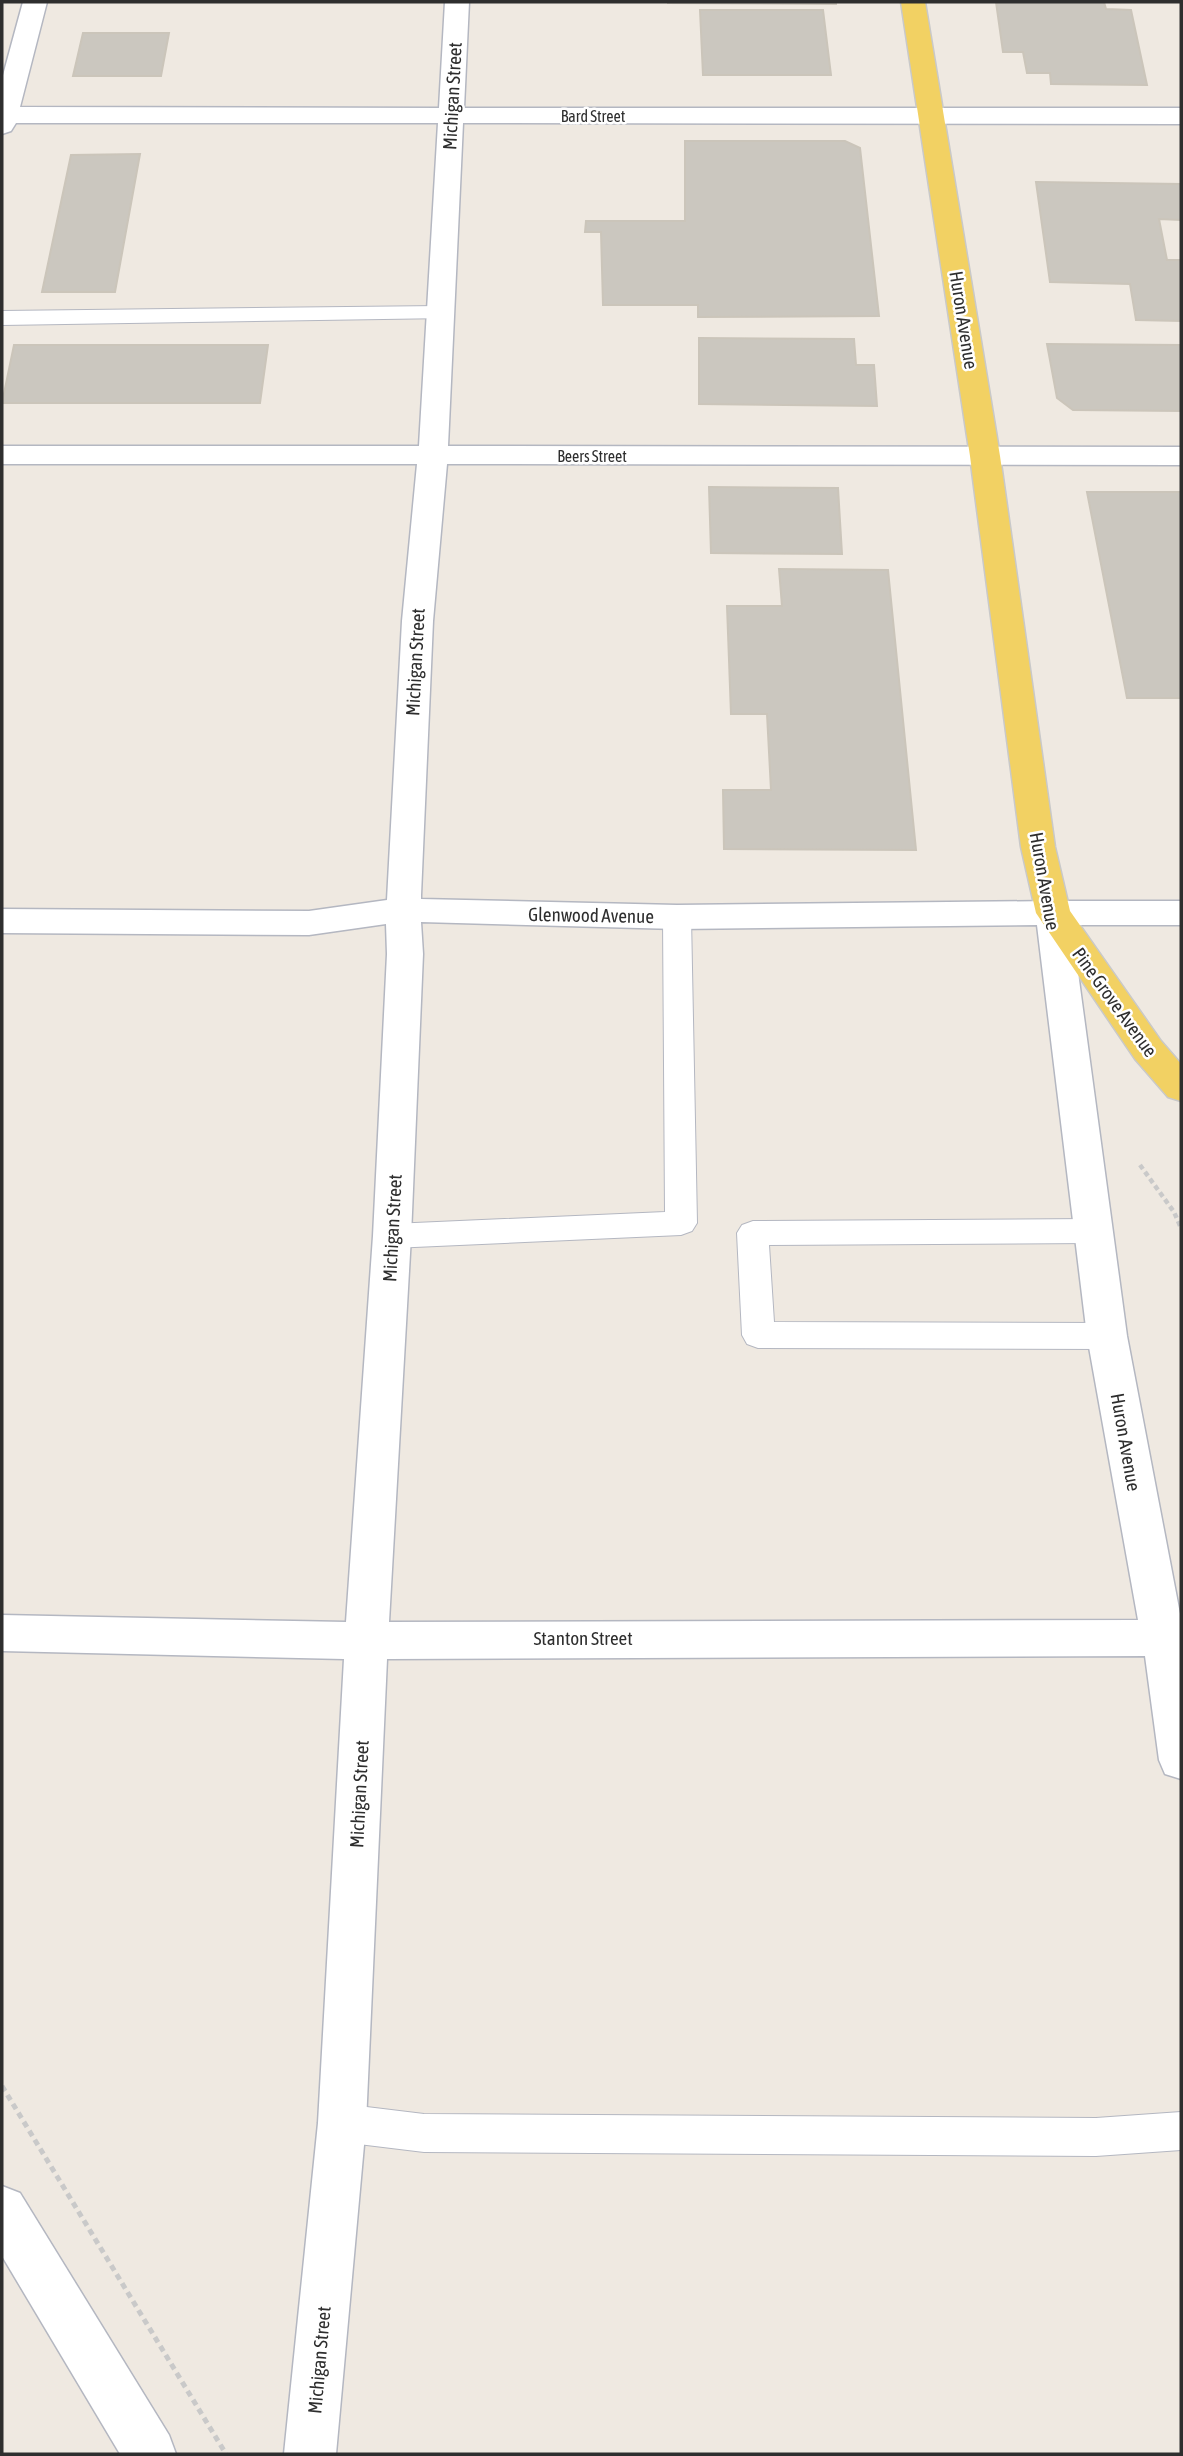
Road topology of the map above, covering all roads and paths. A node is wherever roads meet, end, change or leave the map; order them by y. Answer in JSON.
{"nodes":[{"id":1,"x":35,"y":2,"type":"edge"},
{"id":2,"x":457,"y":2,"type":"edge"},
{"id":3,"x":912,"y":2,"type":"edge"},
{"id":4,"x":452,"y":116,"type":"junction"},
{"id":5,"x":1181,"y":116,"type":"edge"},
{"id":6,"x":932,"y":117,"type":"junction"},
{"id":7,"x":3,"y":119,"type":"edge"},
{"id":8,"x":440,"y":313,"type":"junction"},
{"id":9,"x":2,"y":318,"type":"edge"},
{"id":10,"x":2,"y":455,"type":"edge"},
{"id":11,"x":433,"y":456,"type":"junction"},
{"id":12,"x":985,"y":456,"type":"junction"},
{"id":13,"x":1181,"y":456,"type":"edge"},
{"id":14,"x":403,"y":910,"type":"junction"},
{"id":15,"x":1053,"y":913,"type":"junction"},
{"id":16,"x":1181,"y":913,"type":"edge"},
{"id":17,"x":677,"y":917,"type":"junction"},
{"id":18,"x":2,"y":921,"type":"edge"},
{"id":19,"x":1181,"y":1088,"type":"edge"},
{"id":20,"x":1140,"y":1165,"type":"dead end"},
{"id":21,"x":1181,"y":1228,"type":"edge"},
{"id":22,"x":1092,"y":1231,"type":"junction"},
{"id":23,"x":392,"y":1236,"type":"junction"},
{"id":24,"x":1107,"y":1336,"type":"junction"},
{"id":25,"x":2,"y":1633,"type":"edge"},
{"id":26,"x":1164,"y":1638,"type":"junction"},
{"id":27,"x":367,"y":1641,"type":"junction"},
{"id":28,"x":1181,"y":1760,"type":"edge"},
{"id":29,"x":2,"y":2086,"type":"edge"},
{"id":30,"x":342,"y":2123,"type":"junction"},
{"id":31,"x":1181,"y":2131,"type":"edge"},
{"id":32,"x":2,"y":2210,"type":"edge"},
{"id":33,"x":149,"y":2454,"type":"edge"},
{"id":34,"x":226,"y":2454,"type":"edge"},
{"id":35,"x":310,"y":2454,"type":"edge"}],
"edges":[{"from":1,"to":7,"type":"street"},
{"from":2,"to":4,"type":"street","name":"Michigan Street"},
{"from":3,"to":6,"type":"main road","name":"Huron Avenue"},
{"from":4,"to":6,"type":"street","name":"Bard Street"},
{"from":4,"to":7,"type":"street","name":"Bard Street"},
{"from":4,"to":8,"type":"street","name":"Michigan Street"},
{"from":5,"to":6,"type":"street","name":"Bard Street"},
{"from":6,"to":12,"type":"main road","name":"Huron Avenue"},
{"from":8,"to":9,"type":"lane"},
{"from":8,"to":11,"type":"street","name":"Michigan Street"},
{"from":10,"to":11,"type":"street","name":"Beers Street"},
{"from":11,"to":12,"type":"street","name":"Beers Street"},
{"from":11,"to":14,"type":"street","name":"Michigan Street"},
{"from":12,"to":13,"type":"street","name":"Beers Street"},
{"from":12,"to":15,"type":"main road","name":"Huron Avenue"},
{"from":14,"to":17,"type":"street","name":"Glenwood Avenue"},
{"from":14,"to":18,"type":"street","name":"Glenwood Avenue"},
{"from":14,"to":23,"type":"street","name":"Michigan Street"},
{"from":15,"to":16,"type":"street","name":"Glenwood Avenue"},
{"from":15,"to":17,"type":"street","name":"Glenwood Avenue"},
{"from":15,"to":19,"type":"main road","name":"Pine Grove Avenue"},
{"from":15,"to":22,"type":"street","name":"Huron Avenue"},
{"from":17,"to":23,"type":"lane"},
{"from":20,"to":21,"type":"path"},
{"from":22,"to":24,"type":"street","name":"Huron Avenue"},
{"from":22,"to":24,"type":"lane"},
{"from":23,"to":27,"type":"street","name":"Michigan Street"},
{"from":24,"to":26,"type":"street","name":"Huron Avenue"},
{"from":25,"to":27,"type":"street","name":"Stanton Street"},
{"from":26,"to":27,"type":"street","name":"Stanton Street"},
{"from":26,"to":28,"type":"street","name":"Huron Avenue"},
{"from":27,"to":30,"type":"street","name":"Michigan Street"},
{"from":29,"to":34,"type":"path"},
{"from":30,"to":31,"type":"lane"},
{"from":30,"to":35,"type":"street","name":"Michigan Street"},
{"from":32,"to":33,"type":"street"}]}
